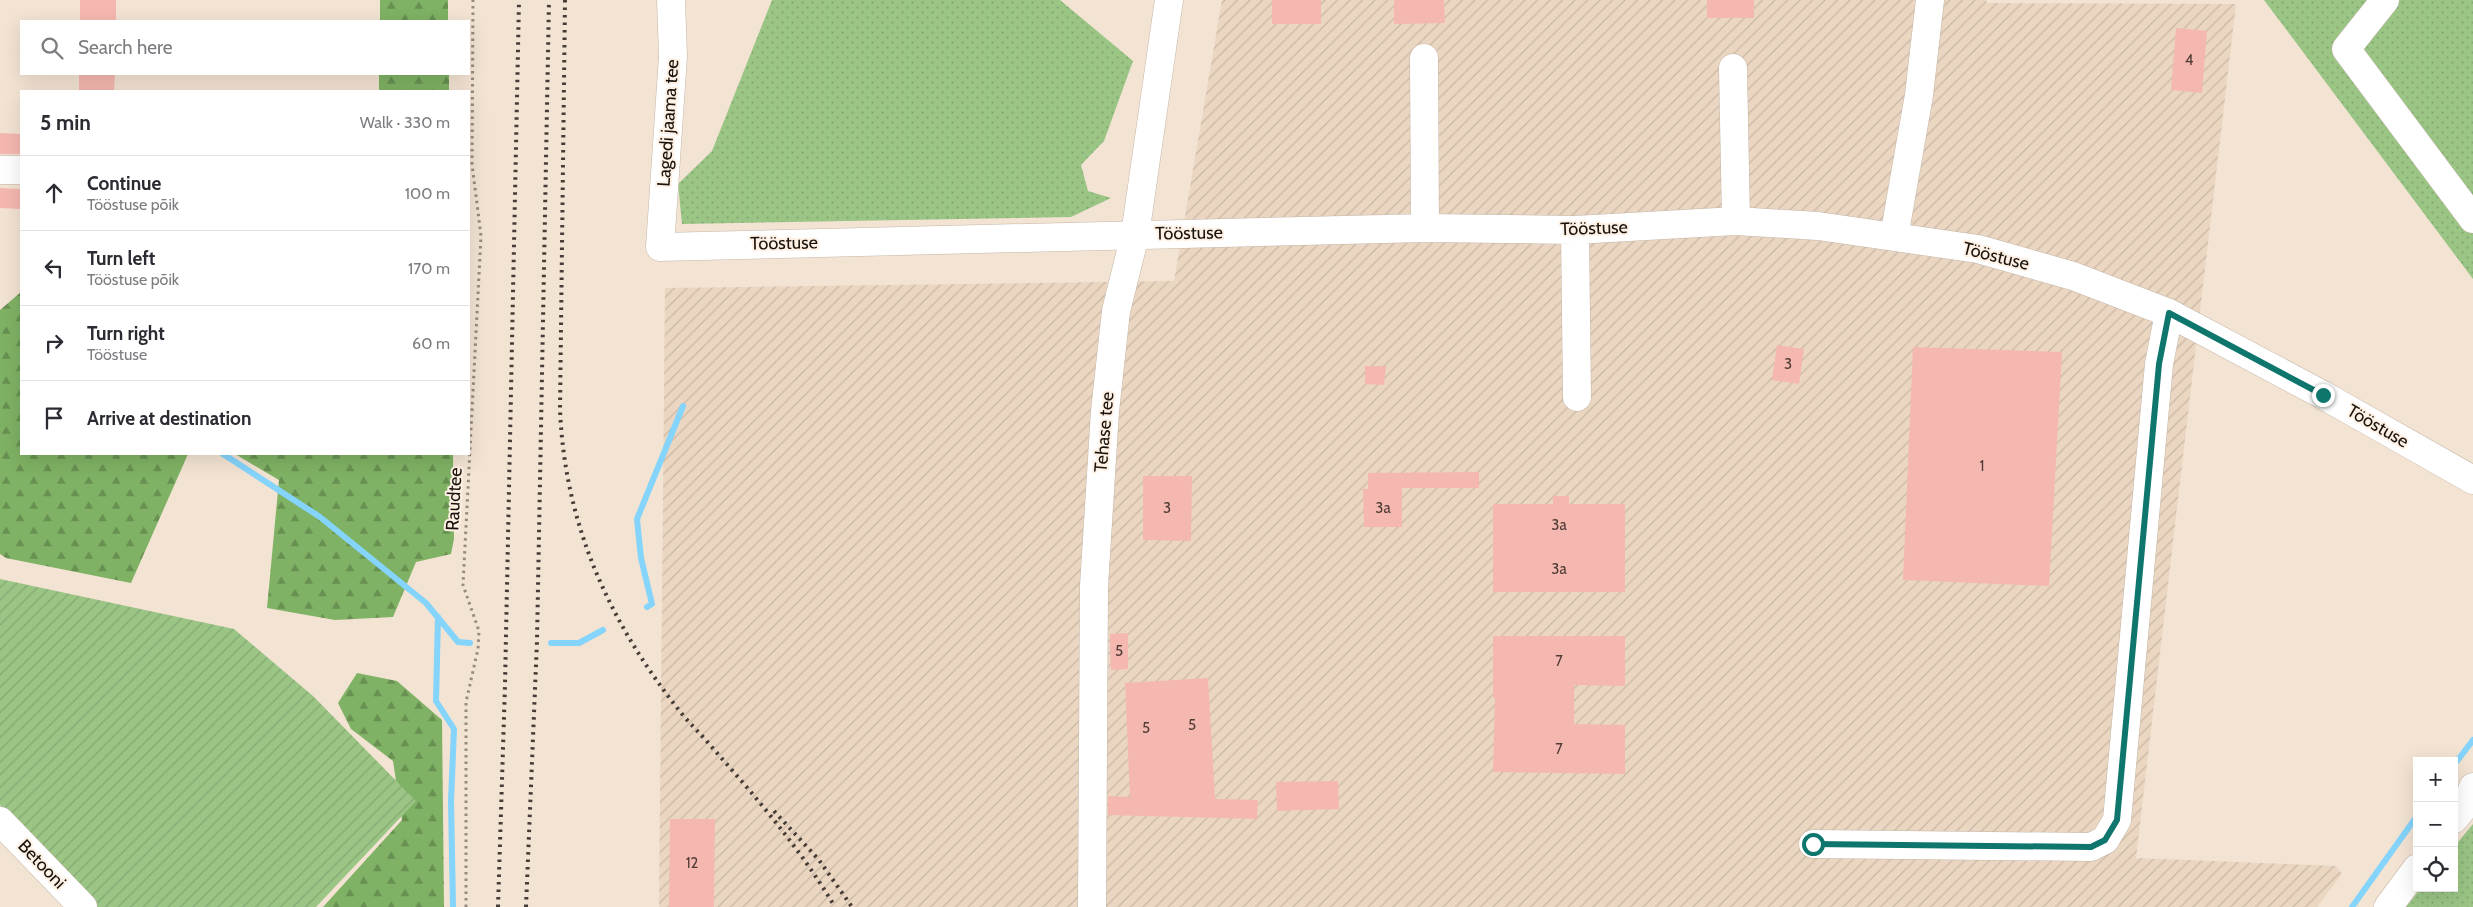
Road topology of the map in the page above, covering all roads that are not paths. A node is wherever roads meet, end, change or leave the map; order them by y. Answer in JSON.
{"nodes":[{"id":1,"x":671,"y":0,"type":"edge"},
{"id":2,"x":1169,"y":0,"type":"edge"},
{"id":3,"x":1930,"y":0,"type":"edge"},
{"id":4,"x":2385,"y":0,"type":"edge"},
{"id":5,"x":1424,"y":58,"type":"dead end"},
{"id":6,"x":1733,"y":68,"type":"dead end"},
{"id":7,"x":0,"y":170,"type":"edge"},
{"id":8,"x":20,"y":170,"type":"edge"},
{"id":9,"x":2473,"y":219,"type":"edge"},
{"id":10,"x":1736,"y":221,"type":"junction"},
{"id":11,"x":1425,"y":228,"type":"junction"},
{"id":12,"x":1575,"y":230,"type":"junction"},
{"id":13,"x":1135,"y":235,"type":"junction"},
{"id":14,"x":1894,"y":237,"type":"junction"},
{"id":15,"x":660,"y":247,"type":"joint"},
{"id":16,"x":2169,"y":313,"type":"junction"},
{"id":17,"x":1577,"y":397,"type":"dead end"},
{"id":18,"x":2473,"y":480,"type":"edge"},
{"id":19,"x":0,"y":821,"type":"edge"},
{"id":20,"x":1813,"y":844,"type":"dead end"},
{"id":21,"x":2413,"y":873,"type":"edge"},
{"id":22,"x":83,"y":907,"type":"edge"},
{"id":23,"x":1092,"y":907,"type":"edge"},
{"id":24,"x":2388,"y":907,"type":"edge"}],
"edges":[{"from":1,"to":15,"type":"street","name":"Lagedi jaama tee"},
{"from":2,"to":13,"type":"street","name":"Tehase tee"},
{"from":3,"to":14,"type":"street"},
{"from":4,"to":9,"type":"street"},
{"from":5,"to":11,"type":"street"},
{"from":6,"to":10,"type":"street"},
{"from":7,"to":8,"type":"street"},
{"from":10,"to":12,"type":"street","name":"Tööstuse"},
{"from":10,"to":14,"type":"street","name":"Tööstuse"},
{"from":11,"to":12,"type":"street","name":"Tööstuse"},
{"from":11,"to":13,"type":"street","name":"Tööstuse"},
{"from":12,"to":17,"type":"street"},
{"from":13,"to":15,"type":"street","name":"Tööstuse"},
{"from":13,"to":23,"type":"street","name":"Tehase tee"},
{"from":14,"to":16,"type":"street","name":"Tööstuse"},
{"from":16,"to":18,"type":"street","name":"Tööstuse"},
{"from":16,"to":20,"type":"street"},
{"from":19,"to":22,"type":"street","name":"Betooni"},
{"from":21,"to":24,"type":"street"}]}
